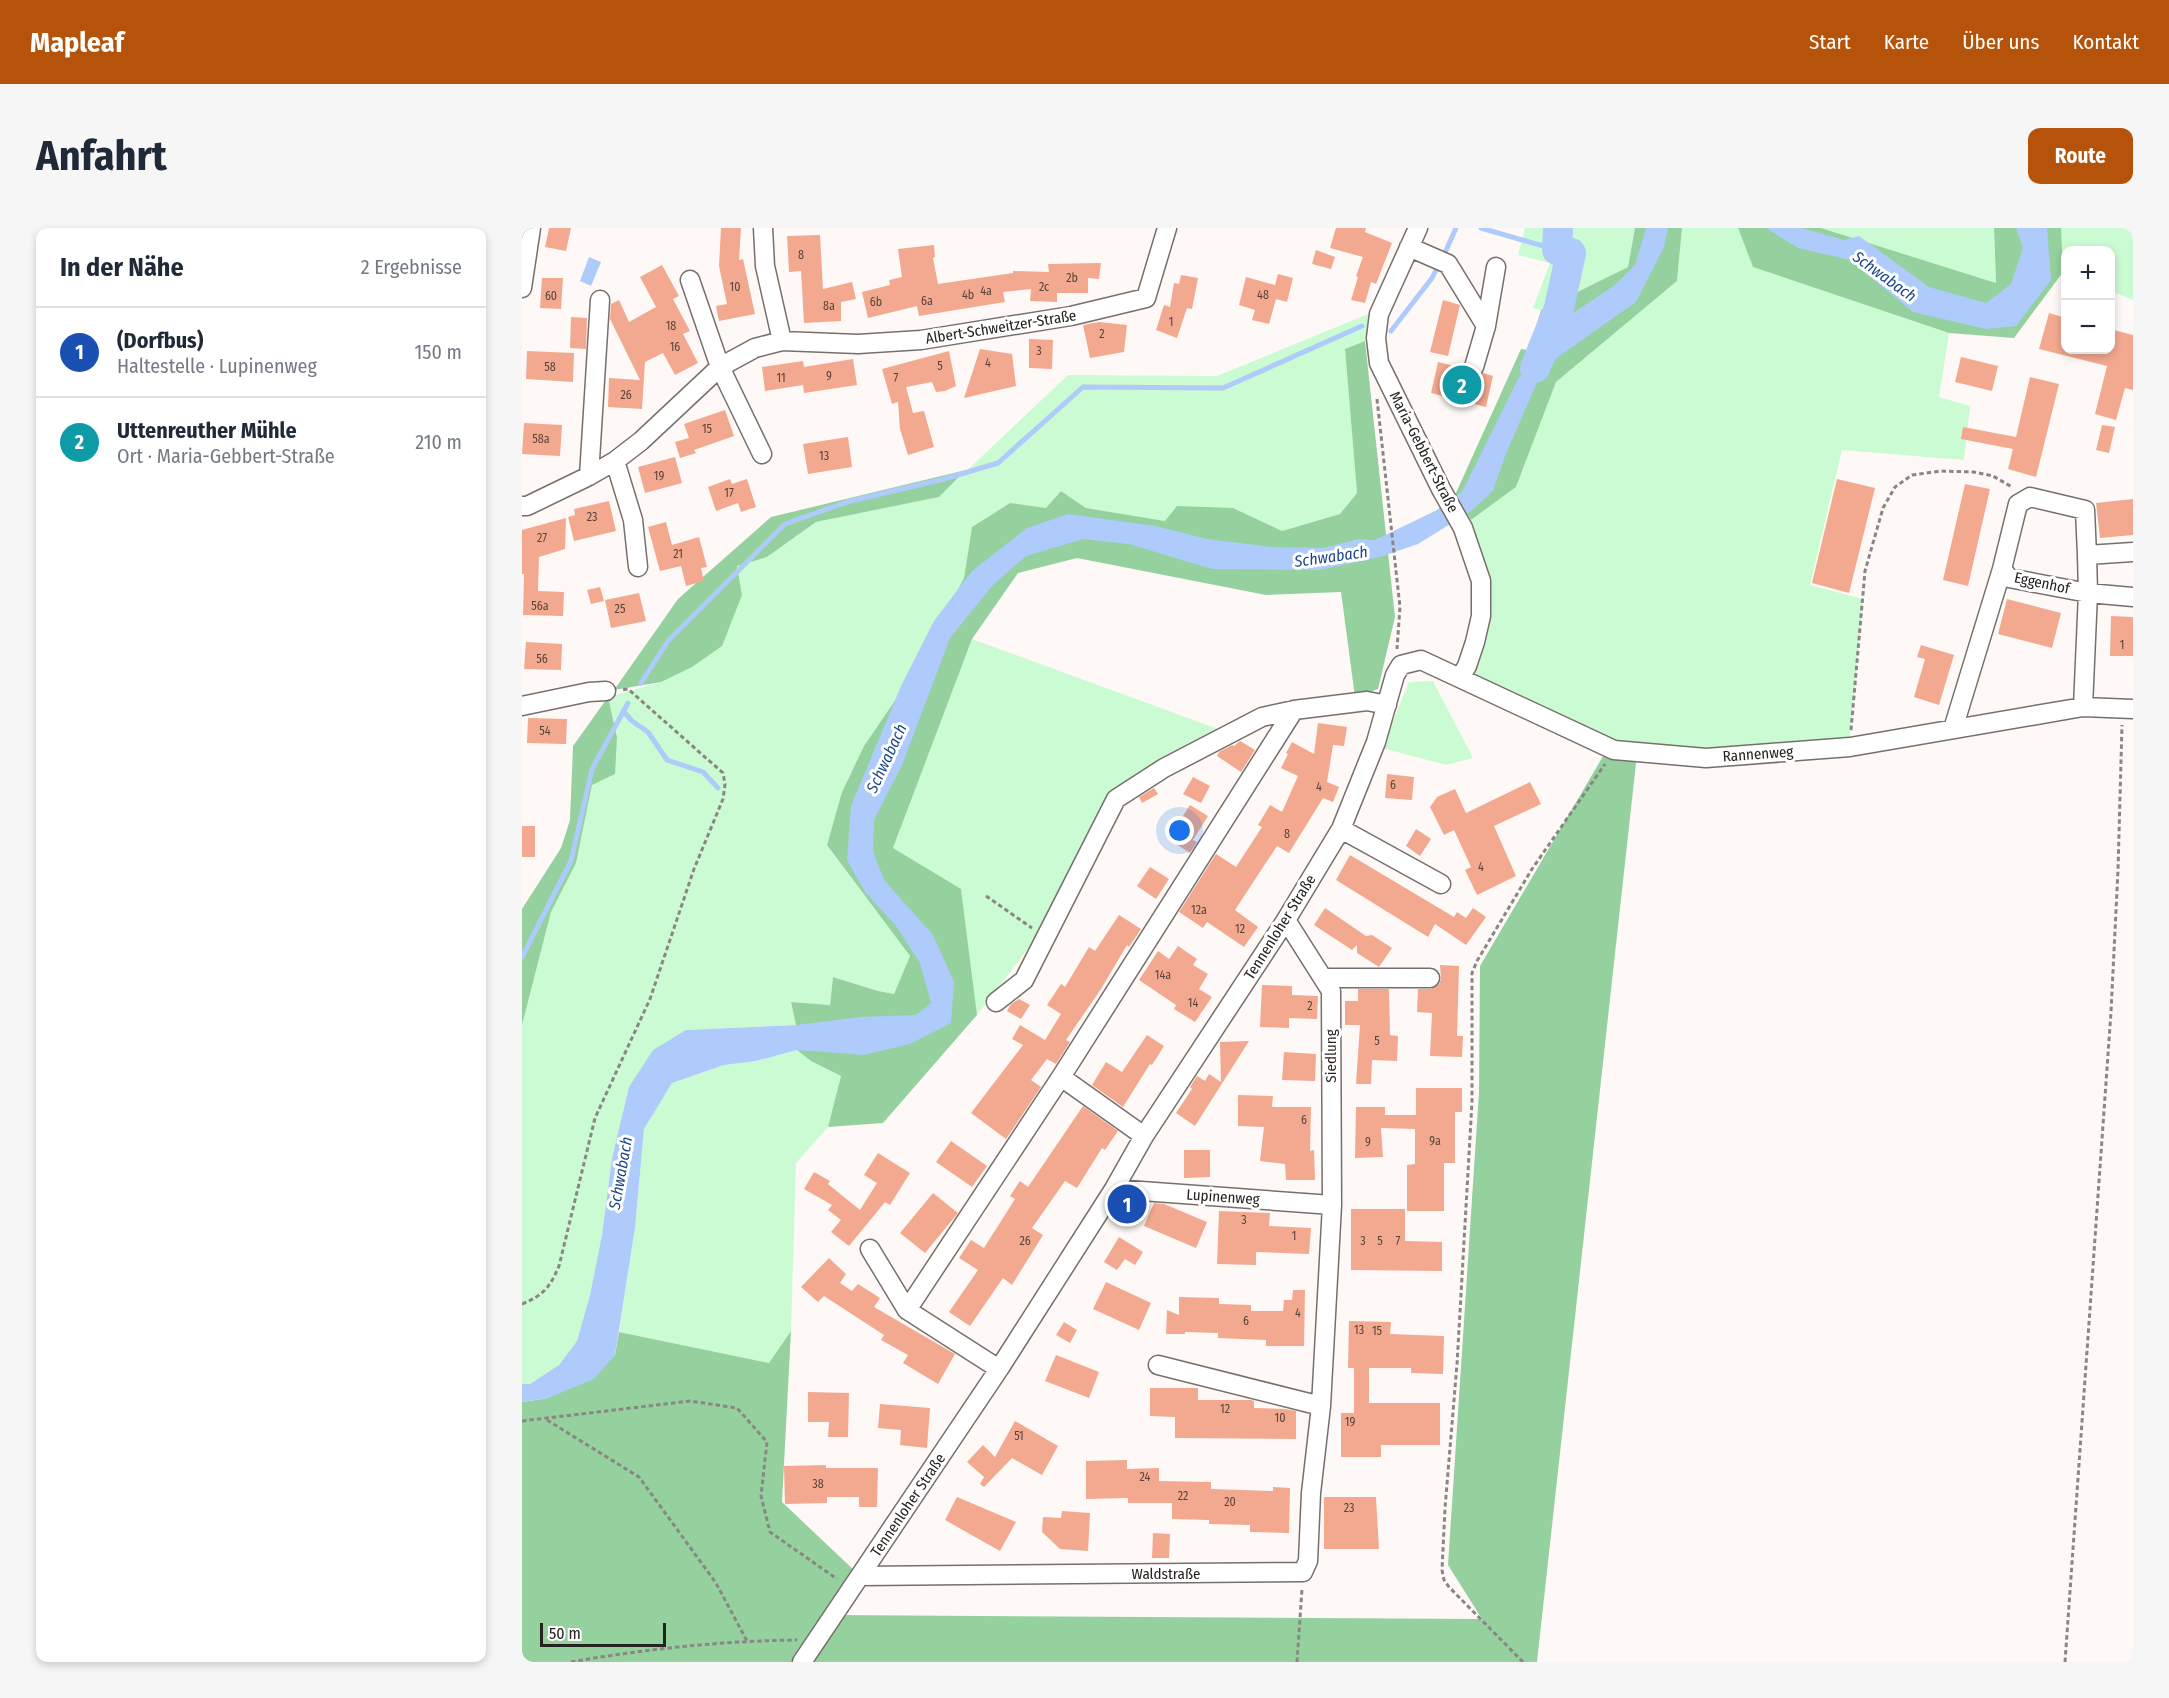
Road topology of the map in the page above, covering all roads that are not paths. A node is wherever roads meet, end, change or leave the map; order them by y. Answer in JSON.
{"nodes":[{"id":1,"x":763,"y":228,"type":"edge"},
{"id":2,"x":1167,"y":228,"type":"edge"},
{"id":3,"x":1418,"y":228,"type":"edge"},
{"id":4,"x":528,"y":235,"type":"edge"},
{"id":5,"x":1409,"y":247,"type":"junction"},
{"id":6,"x":1496,"y":267,"type":"dead end"},
{"id":7,"x":690,"y":280,"type":"dead end"},
{"id":8,"x":522,"y":288,"type":"edge"},
{"id":9,"x":600,"y":300,"type":"dead end"},
{"id":10,"x":1485,"y":326,"type":"junction"},
{"id":11,"x":782,"y":342,"type":"junction"},
{"id":12,"x":720,"y":367,"type":"junction"},
{"id":13,"x":1474,"y":367,"type":"dead end"},
{"id":14,"x":762,"y":454,"type":"dead end"},
{"id":15,"x":615,"y":461,"type":"junction"},
{"id":16,"x":589,"y":476,"type":"junction"},
{"id":17,"x":522,"y":506,"type":"edge"},
{"id":18,"x":2133,"y":552,"type":"edge"},
{"id":19,"x":2087,"y":555,"type":"junction"},
{"id":20,"x":638,"y":567,"type":"dead end"},
{"id":21,"x":2002,"y":569,"type":"junction"},
{"id":22,"x":2088,"y":593,"type":"junction"},
{"id":23,"x":2133,"y":597,"type":"edge"},
{"id":24,"x":1401,"y":665,"type":"joint"},
{"id":25,"x":1460,"y":678,"type":"junction"},
{"id":26,"x":606,"y":691,"type":"road end"},
{"id":27,"x":1387,"y":705,"type":"junction"},
{"id":28,"x":522,"y":706,"type":"edge"},
{"id":29,"x":2084,"y":707,"type":"junction"},
{"id":30,"x":2127,"y":709,"type":"edge"},
{"id":31,"x":1294,"y":710,"type":"junction"},
{"id":32,"x":1953,"y":729,"type":"junction"},
{"id":33,"x":1341,"y":829,"type":"junction"},
{"id":34,"x":1441,"y":884,"type":"dead end"},
{"id":35,"x":1286,"y":920,"type":"junction"},
{"id":36,"x":1323,"y":978,"type":"junction"},
{"id":37,"x":1430,"y":978,"type":"dead end"},
{"id":38,"x":996,"y":1002,"type":"dead end"},
{"id":39,"x":1061,"y":1077,"type":"junction"},
{"id":40,"x":1144,"y":1136,"type":"junction"},
{"id":41,"x":1114,"y":1189,"type":"junction"},
{"id":42,"x":1332,"y":1205,"type":"junction"},
{"id":43,"x":870,"y":1249,"type":"dead end"},
{"id":44,"x":907,"y":1310,"type":"junction"},
{"id":45,"x":1158,"y":1365,"type":"dead end"},
{"id":46,"x":999,"y":1369,"type":"junction"},
{"id":47,"x":1321,"y":1406,"type":"junction"},
{"id":48,"x":856,"y":1583,"type":"junction"},
{"id":49,"x":802,"y":1662,"type":"edge"}],
"edges":[{"from":1,"to":11,"type":"street"},
{"from":2,"to":11,"type":"street","name":"Albert-Schweitzer-Straße"},
{"from":3,"to":5,"type":"street","name":"Maria-Gebbert-Straße"},
{"from":4,"to":8,"type":"street"},
{"from":5,"to":10,"type":"street"},
{"from":5,"to":25,"type":"street","name":"Maria-Gebbert-Straße"},
{"from":6,"to":10,"type":"street"},
{"from":7,"to":12,"type":"street"},
{"from":9,"to":16,"type":"street"},
{"from":10,"to":13,"type":"street"},
{"from":11,"to":12,"type":"street","name":"Albert-Schweitzer-Straße"},
{"from":12,"to":14,"type":"street"},
{"from":12,"to":15,"type":"street","name":"Albert-Schweitzer-Straße"},
{"from":15,"to":16,"type":"street","name":"Albert-Schweitzer-Straße"},
{"from":15,"to":20,"type":"street"},
{"from":16,"to":17,"type":"street","name":"Albert-Schweitzer-Straße"},
{"from":18,"to":19,"type":"street"},
{"from":19,"to":21,"type":"street","name":"Eggenhof"},
{"from":19,"to":22,"type":"street","name":"Eggenhof"},
{"from":21,"to":22,"type":"street","name":"Eggenhof"},
{"from":21,"to":32,"type":"street"},
{"from":22,"to":23,"type":"street","name":"Eggenhof"},
{"from":22,"to":29,"type":"street","name":"Eggenhof"},
{"from":24,"to":25,"type":"street","name":"Rannenweg"},
{"from":24,"to":27,"type":"street","name":"Tennenloher Straße"},
{"from":25,"to":32,"type":"street","name":"Rannenweg"},
{"from":26,"to":28,"type":"street"},
{"from":27,"to":31,"type":"street"},
{"from":27,"to":33,"type":"street","name":"Tennenloher Straße"},
{"from":29,"to":30,"type":"street","name":"Rannenweg"},
{"from":29,"to":32,"type":"street","name":"Rannenweg"},
{"from":31,"to":38,"type":"street"},
{"from":31,"to":39,"type":"street"},
{"from":33,"to":34,"type":"street"},
{"from":33,"to":35,"type":"street","name":"Tennenloher Straße"},
{"from":35,"to":36,"type":"street","name":"Siedlung"},
{"from":35,"to":40,"type":"street","name":"Tennenloher Straße"},
{"from":36,"to":37,"type":"street"},
{"from":36,"to":42,"type":"street","name":"Siedlung"},
{"from":39,"to":40,"type":"street"},
{"from":39,"to":44,"type":"street"},
{"from":40,"to":41,"type":"street","name":"Tennenloher Straße"},
{"from":41,"to":42,"type":"street","name":"Lupinenweg"},
{"from":41,"to":46,"type":"street","name":"Tennenloher Straße"},
{"from":42,"to":47,"type":"street"},
{"from":43,"to":44,"type":"street"},
{"from":44,"to":46,"type":"street"},
{"from":45,"to":47,"type":"street"},
{"from":46,"to":48,"type":"street","name":"Tennenloher Straße"},
{"from":47,"to":48,"type":"street","name":"Waldstraße"},
{"from":48,"to":49,"type":"street","name":"Tennenloher Straße"}]}
